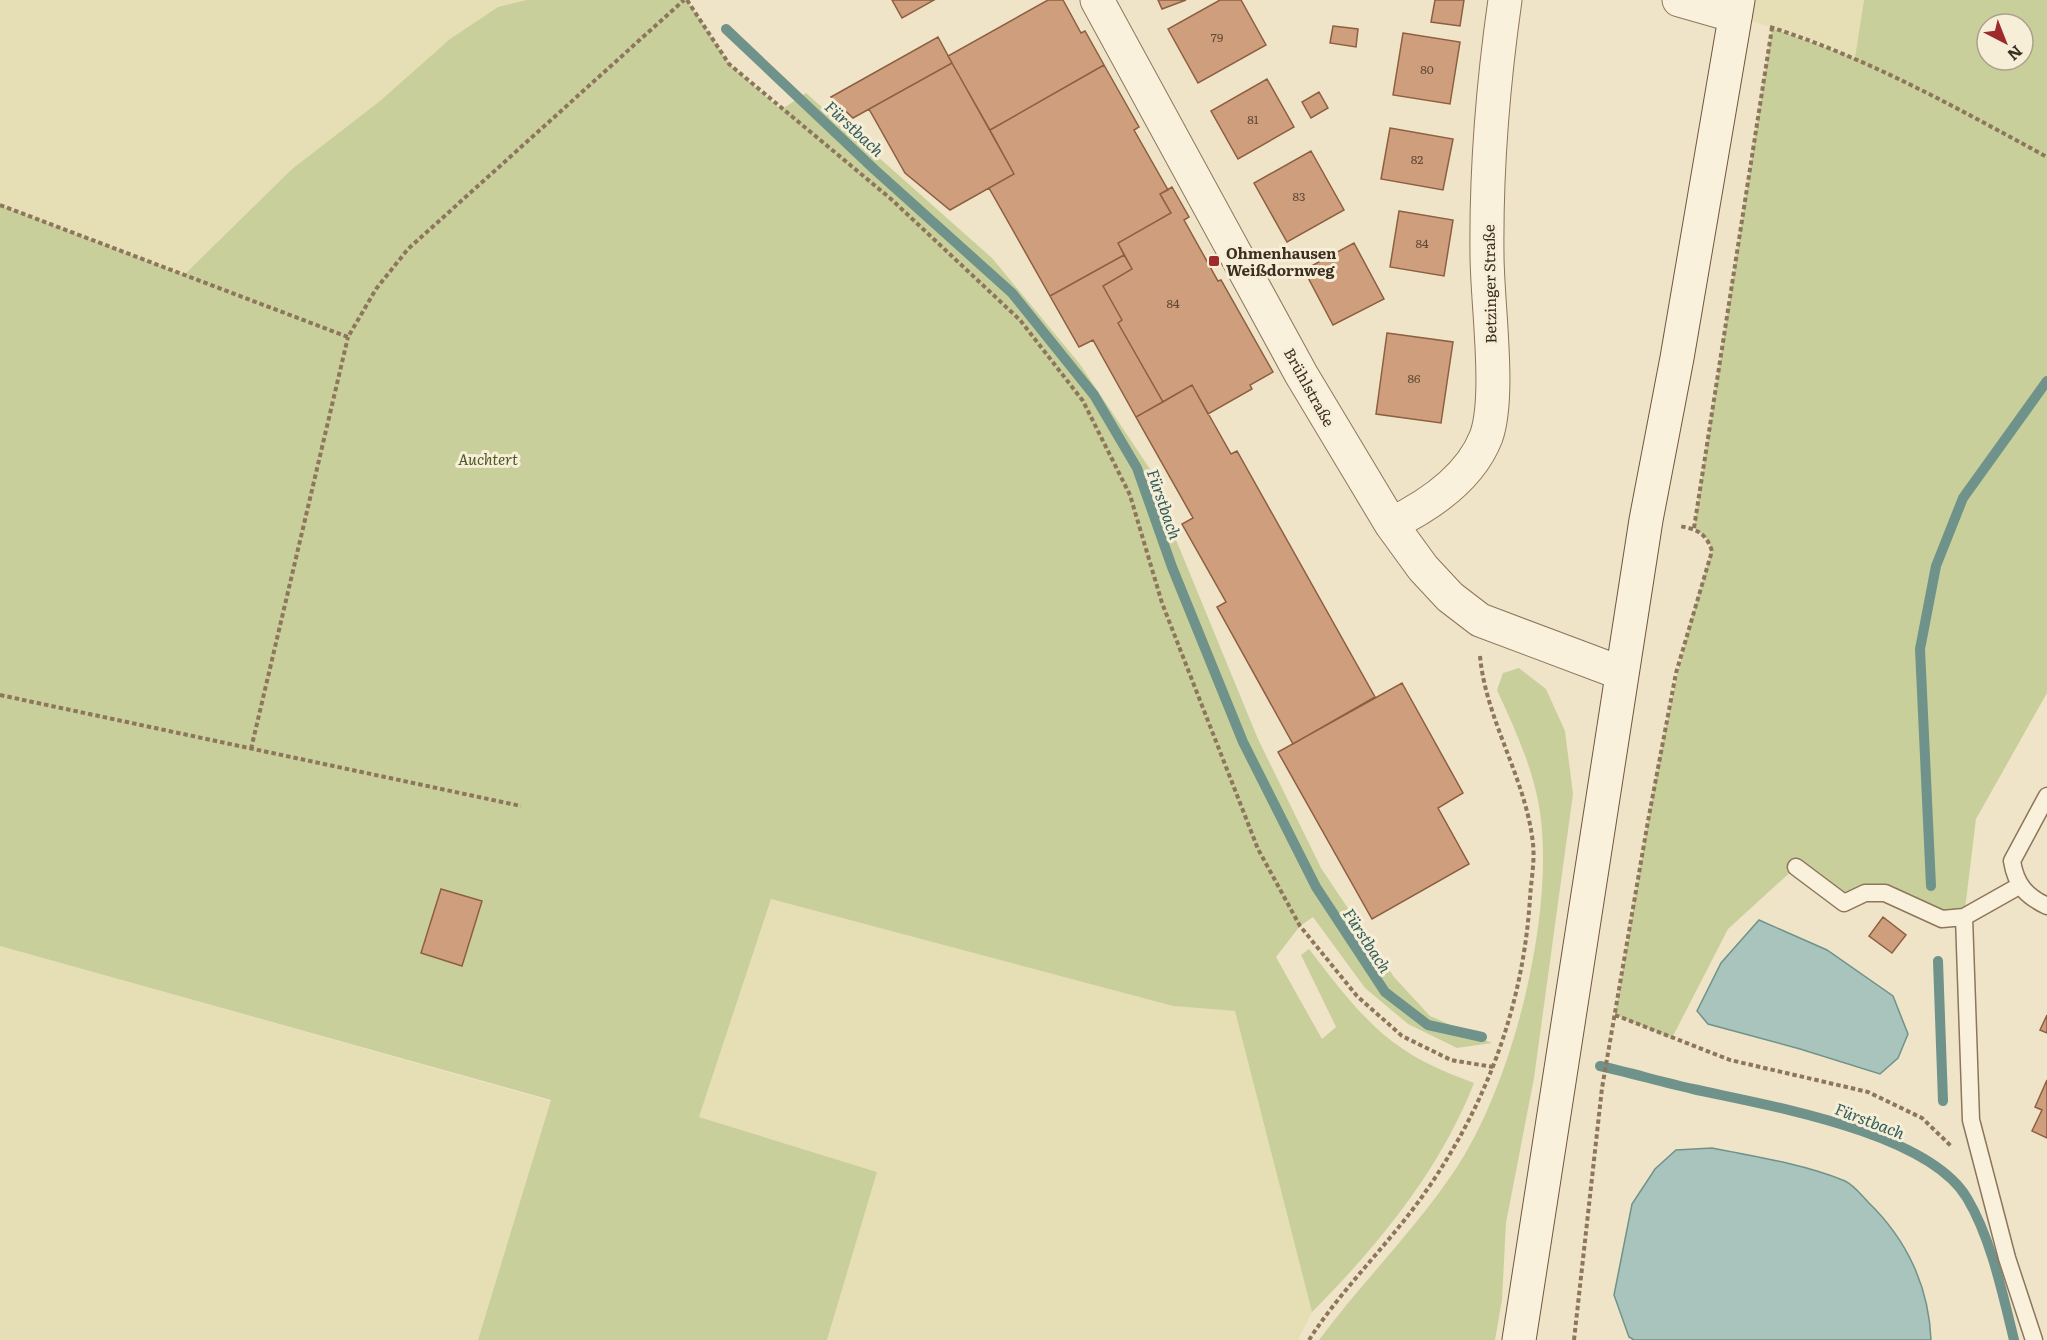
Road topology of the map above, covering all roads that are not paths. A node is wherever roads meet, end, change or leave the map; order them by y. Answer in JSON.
{"nodes":[{"id":1,"x":1097,"y":0,"type":"edge"},
{"id":2,"x":1505,"y":0,"type":"edge"},
{"id":3,"x":1679,"y":0,"type":"edge"},
{"id":4,"x":1736,"y":8,"type":"edge"},
{"id":5,"x":1391,"y":524,"type":"junction"},
{"id":6,"x":1621,"y":673,"type":"junction"},
{"id":7,"x":2047,"y":796,"type":"edge"},
{"id":8,"x":1796,"y":867,"type":"dead end"},
{"id":9,"x":2019,"y":886,"type":"junction"},
{"id":10,"x":2047,"y":906,"type":"edge"},
{"id":11,"x":1964,"y":916,"type":"junction"},
{"id":12,"x":1519,"y":1340,"type":"edge"},
{"id":13,"x":2034,"y":1340,"type":"edge"}],
"edges":[{"from":1,"to":5,"type":"street","name":"Brühlstraße"},
{"from":2,"to":5,"type":"street","name":"Betzinger Straße"},
{"from":3,"to":4,"type":"street"},
{"from":4,"to":6,"type":"street"},
{"from":5,"to":6,"type":"street","name":"Brühlstraße"},
{"from":6,"to":12,"type":"street"},
{"from":7,"to":9,"type":"lane"},
{"from":8,"to":11,"type":"lane"},
{"from":9,"to":10,"type":"lane"},
{"from":9,"to":11,"type":"lane"},
{"from":11,"to":13,"type":"lane"}]}
